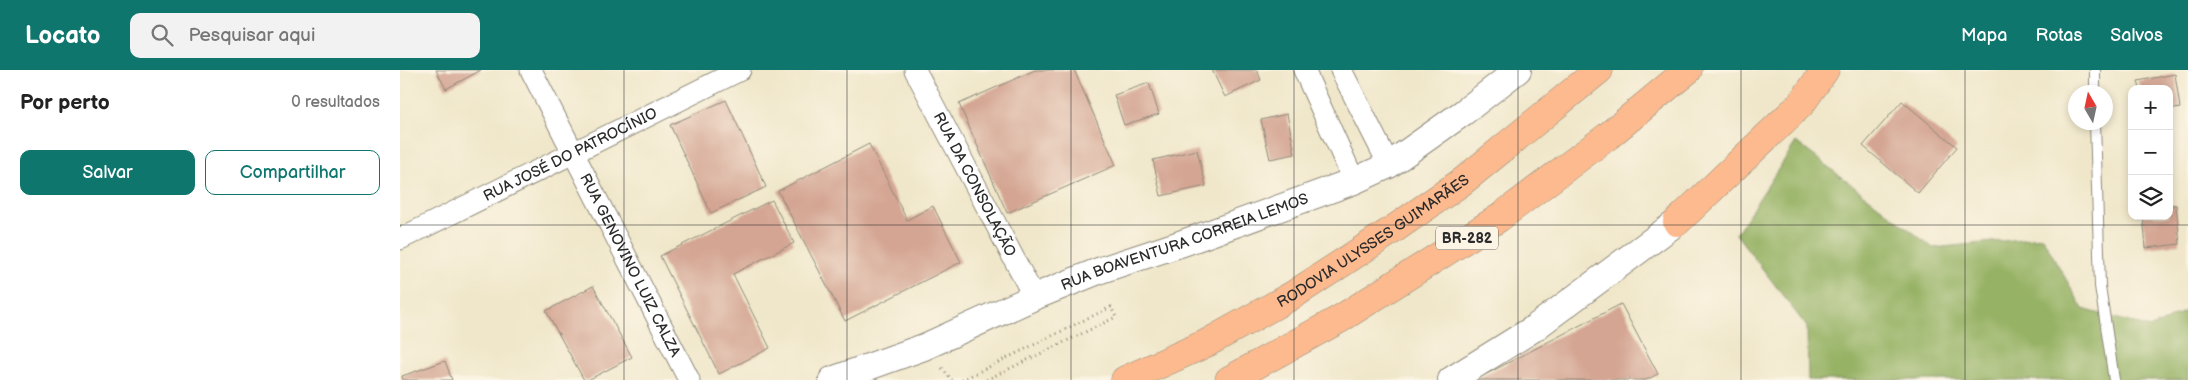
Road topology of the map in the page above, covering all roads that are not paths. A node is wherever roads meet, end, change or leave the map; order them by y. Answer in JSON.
{"nodes":[{"id":1,"x":531,"y":70,"type":"edge"},
{"id":2,"x":740,"y":70,"type":"edge"},
{"id":3,"x":915,"y":70,"type":"edge"},
{"id":4,"x":1304,"y":70,"type":"edge"},
{"id":5,"x":1341,"y":70,"type":"edge"},
{"id":6,"x":1518,"y":70,"type":"edge"},
{"id":7,"x":1599,"y":70,"type":"edge"},
{"id":8,"x":1688,"y":70,"type":"edge"},
{"id":9,"x":1825,"y":70,"type":"edge"},
{"id":10,"x":2095,"y":70,"type":"edge"},
{"id":11,"x":2095,"y":85,"type":"edge"},
{"id":12,"x":2095,"y":130,"type":"edge"},
{"id":13,"x":573,"y":153,"type":"junction"},
{"id":14,"x":1388,"y":165,"type":"junction"},
{"id":15,"x":1354,"y":181,"type":"junction"},
{"id":16,"x":1677,"y":222,"type":"joint"},
{"id":17,"x":400,"y":239,"type":"edge"},
{"id":18,"x":1034,"y":297,"type":"junction"},
{"id":19,"x":689,"y":380,"type":"edge"},
{"id":20,"x":832,"y":380,"type":"edge"},
{"id":21,"x":1125,"y":380,"type":"edge"},
{"id":22,"x":1229,"y":380,"type":"edge"},
{"id":23,"x":1451,"y":380,"type":"edge"},
{"id":24,"x":2114,"y":380,"type":"edge"}],
"edges":[{"from":1,"to":13,"type":"street","name":"RUA GENOVINO LUIZ CALZA"},
{"from":2,"to":13,"type":"street","name":"RUA JOSÉ DO PATROCÍNIO"},
{"from":3,"to":18,"type":"street","name":"RUA DA CONSOLAÇÃO"},
{"from":4,"to":15,"type":"street"},
{"from":5,"to":14,"type":"street"},
{"from":6,"to":14,"type":"street","name":"RUA BOAVENTURA CORREIA LEMOS"},
{"from":7,"to":21,"type":"highway","name":"RODOVIA ULYSSES GUIMARÃES","number":"BR-282"},
{"from":8,"to":22,"type":"highway","number":"BR-282"},
{"from":9,"to":16,"type":"highway"},
{"from":10,"to":11,"type":"lane"},
{"from":12,"to":24,"type":"lane"},
{"from":13,"to":17,"type":"street","name":"RUA JOSÉ DO PATROCÍNIO"},
{"from":13,"to":19,"type":"street","name":"RUA GENOVINO LUIZ CALZA"},
{"from":14,"to":15,"type":"street","name":"RUA BOAVENTURA CORREIA LEMOS"},
{"from":15,"to":18,"type":"street","name":"RUA BOAVENTURA CORREIA LEMOS"},
{"from":16,"to":23,"type":"street"},
{"from":18,"to":20,"type":"street","name":"RUA BOAVENTURA CORREIA LEMOS"}]}
